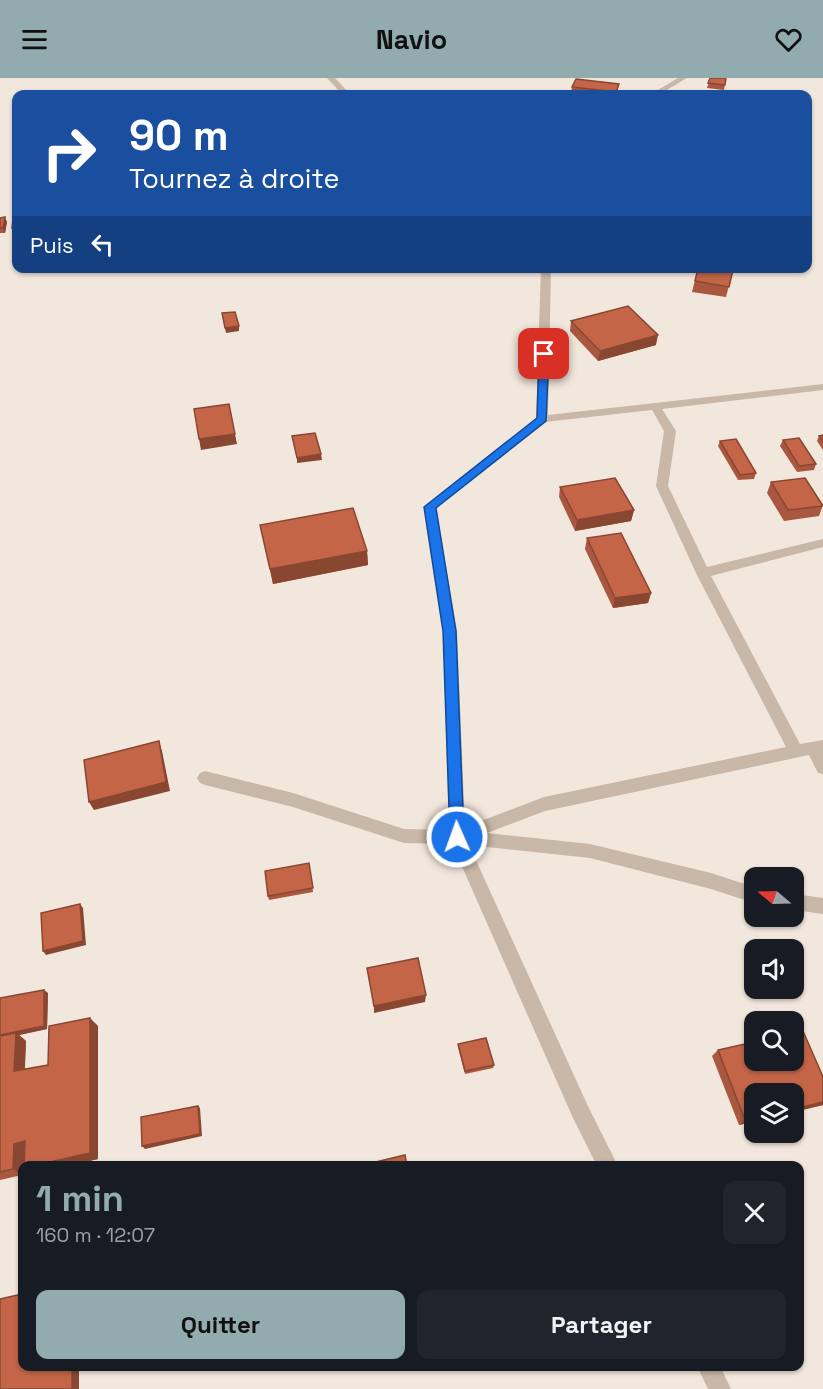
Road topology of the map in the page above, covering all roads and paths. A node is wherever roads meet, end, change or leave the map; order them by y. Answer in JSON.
{"nodes":[{"id":1,"x":331,"y":78,"type":"edge"},
{"id":2,"x":683,"y":78,"type":"edge"},
{"id":3,"x":342,"y":90,"type":"edge"},
{"id":4,"x":662,"y":90,"type":"edge"},
{"id":5,"x":546,"y":273,"type":"edge"},
{"id":6,"x":823,"y":387,"type":"edge"},
{"id":7,"x":655,"y":406,"type":"junction"},
{"id":8,"x":542,"y":419,"type":"junction"},
{"id":9,"x":823,"y":543,"type":"edge"},
{"id":10,"x":703,"y":573,"type":"junction"},
{"id":11,"x":818,"y":747,"type":"edge"},
{"id":12,"x":796,"y":751,"type":"junction"},
{"id":13,"x":823,"y":768,"type":"edge"},
{"id":14,"x":205,"y":778,"type":"dead end"},
{"id":15,"x":457,"y":837,"type":"junction"},
{"id":16,"x":744,"y":891,"type":"edge"},
{"id":17,"x":804,"y":903,"type":"edge"},
{"id":18,"x":823,"y":906,"type":"edge"},
{"id":19,"x":606,"y":1161,"type":"edge"},
{"id":20,"x":711,"y":1371,"type":"edge"},
{"id":21,"x":720,"y":1389,"type":"edge"}],
"edges":[{"from":1,"to":3,"type":"street"},
{"from":2,"to":4,"type":"street"},
{"from":5,"to":8,"type":"street"},
{"from":6,"to":7,"type":"street"},
{"from":7,"to":8,"type":"street"},
{"from":7,"to":10,"type":"street"},
{"from":8,"to":15,"type":"street"},
{"from":9,"to":10,"type":"street"},
{"from":10,"to":12,"type":"street"},
{"from":11,"to":12,"type":"street"},
{"from":11,"to":13,"type":"street"},
{"from":12,"to":15,"type":"street"},
{"from":14,"to":15,"type":"street"},
{"from":15,"to":16,"type":"street"},
{"from":15,"to":19,"type":"street"},
{"from":17,"to":18,"type":"street"},
{"from":20,"to":21,"type":"street"}]}
